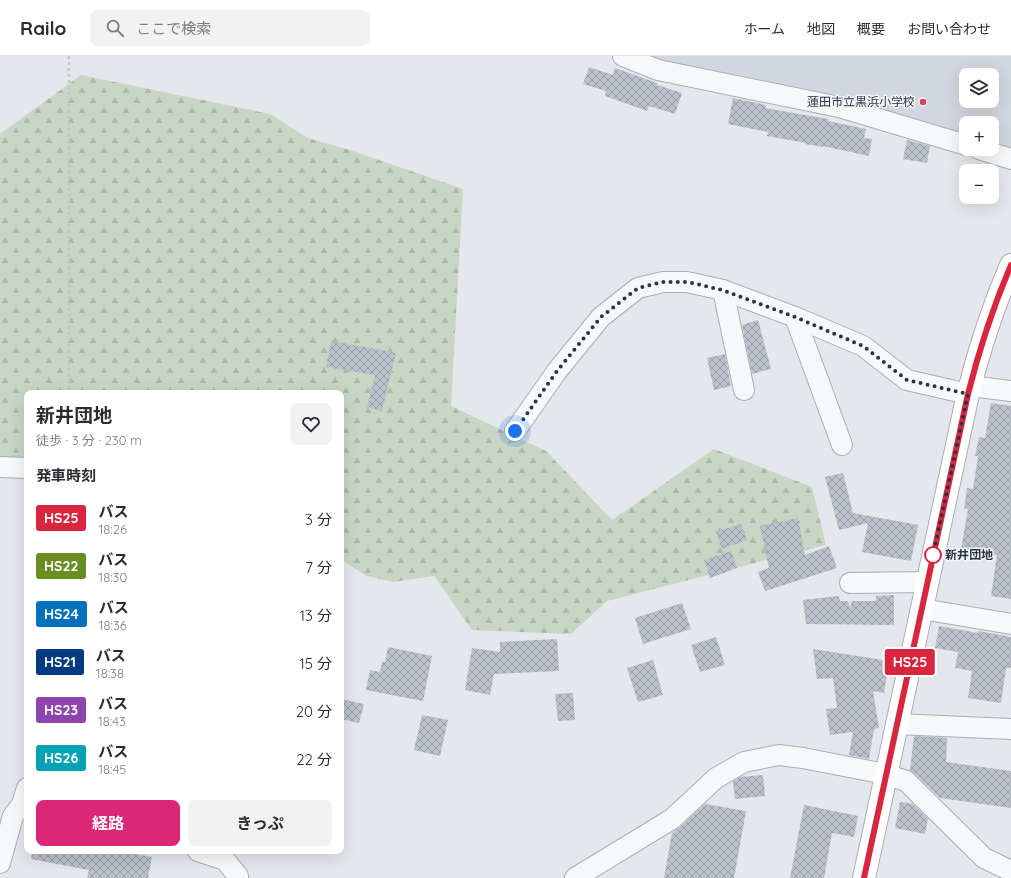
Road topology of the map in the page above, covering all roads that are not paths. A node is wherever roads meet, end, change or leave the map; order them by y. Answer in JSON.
{"nodes":[{"id":1,"x":622,"y":56,"type":"edge"},
{"id":2,"x":959,"y":143,"type":"edge"},
{"id":3,"x":999,"y":155,"type":"edge"},
{"id":4,"x":1011,"y":158,"type":"edge"},
{"id":5,"x":1011,"y":265,"type":"edge"},
{"id":6,"x":1007,"y":285,"type":"edge"},
{"id":7,"x":722,"y":290,"type":"junction"},
{"id":8,"x":795,"y":317,"type":"junction"},
{"id":9,"x":744,"y":390,"type":"dead end"},
{"id":10,"x":969,"y":390,"type":"junction"},
{"id":11,"x":1011,"y":392,"type":"edge"},
{"id":12,"x":515,"y":431,"type":"dead end"},
{"id":13,"x":842,"y":445,"type":"dead end"},
{"id":14,"x":0,"y":467,"type":"edge"},
{"id":15,"x":24,"y":468,"type":"edge"},
{"id":16,"x":928,"y":582,"type":"junction"},
{"id":17,"x":850,"y":583,"type":"dead end"},
{"id":18,"x":922,"y":609,"type":"junction"},
{"id":19,"x":1011,"y":624,"type":"edge"},
{"id":20,"x":896,"y":724,"type":"junction"},
{"id":21,"x":1011,"y":729,"type":"edge"},
{"id":22,"x":885,"y":774,"type":"junction"},
{"id":23,"x":18,"y":805,"type":"edge"},
{"id":24,"x":207,"y":854,"type":"edge"},
{"id":25,"x":0,"y":863,"type":"edge"},
{"id":26,"x":1011,"y":871,"type":"edge"},
{"id":27,"x":238,"y":878,"type":"edge"},
{"id":28,"x":575,"y":878,"type":"edge"},
{"id":29,"x":864,"y":878,"type":"edge"}],
"edges":[{"from":1,"to":2,"type":"street"},
{"from":3,"to":4,"type":"street"},
{"from":5,"to":6,"type":"main road"},
{"from":6,"to":10,"type":"main road"},
{"from":7,"to":8,"type":"street"},
{"from":7,"to":9,"type":"street"},
{"from":7,"to":12,"type":"street"},
{"from":8,"to":10,"type":"street"},
{"from":8,"to":13,"type":"street"},
{"from":10,"to":11,"type":"street"},
{"from":10,"to":16,"type":"main road"},
{"from":14,"to":15,"type":"street"},
{"from":16,"to":17,"type":"street"},
{"from":16,"to":18,"type":"main road"},
{"from":18,"to":19,"type":"street"},
{"from":18,"to":20,"type":"main road"},
{"from":20,"to":21,"type":"street"},
{"from":20,"to":22,"type":"main road"},
{"from":22,"to":26,"type":"street"},
{"from":22,"to":28,"type":"street"},
{"from":22,"to":29,"type":"main road"},
{"from":23,"to":25,"type":"street"},
{"from":24,"to":27,"type":"street"}]}
